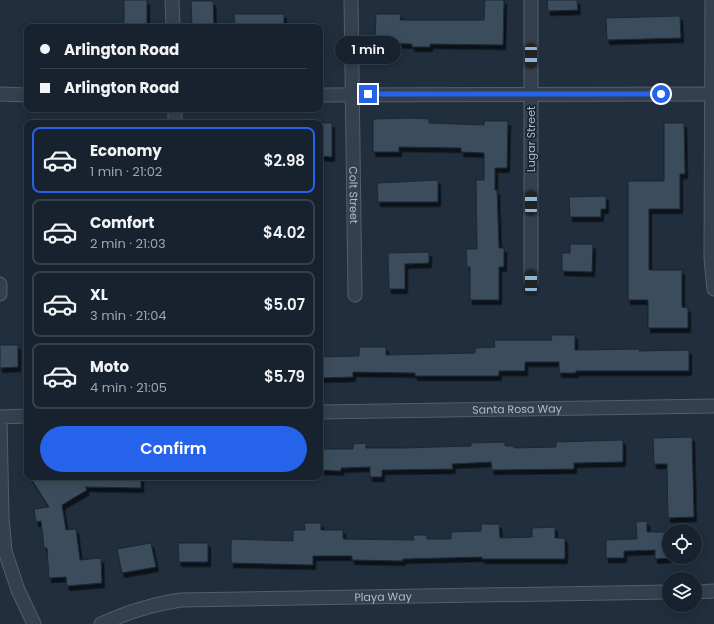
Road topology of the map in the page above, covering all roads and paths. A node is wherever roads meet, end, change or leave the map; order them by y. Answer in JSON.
{"nodes":[{"id":1,"x":172,"y":0,"type":"edge"},
{"id":2,"x":351,"y":0,"type":"edge"},
{"id":3,"x":531,"y":0,"type":"edge"},
{"id":4,"x":712,"y":0,"type":"edge"},
{"id":5,"x":173,"y":24,"type":"edge"},
{"id":6,"x":531,"y":93,"type":"junction"},
{"id":7,"x":0,"y":94,"type":"edge"},
{"id":8,"x":353,"y":94,"type":"junction"},
{"id":9,"x":713,"y":94,"type":"edge"},
{"id":10,"x":24,"y":95,"type":"edge"},
{"id":11,"x":323,"y":95,"type":"edge"},
{"id":12,"x":531,"y":282,"type":"dead end"},
{"id":13,"x":0,"y":284,"type":"edge"},
{"id":14,"x":714,"y":289,"type":"edge"},
{"id":15,"x":0,"y":294,"type":"edge"},
{"id":16,"x":355,"y":295,"type":"dead end"},
{"id":17,"x":714,"y":406,"type":"edge"},
{"id":18,"x":323,"y":412,"type":"edge"},
{"id":19,"x":24,"y":416,"type":"edge"},
{"id":20,"x":0,"y":417,"type":"edge"},
{"id":21,"x":714,"y":591,"type":"edge"},
{"id":22,"x":662,"y":592,"type":"edge"},
{"id":23,"x":702,"y":592,"type":"edge"},
{"id":24,"x":34,"y":624,"type":"edge"},
{"id":25,"x":101,"y":624,"type":"edge"}],
"edges":[{"from":1,"to":5,"type":"street"},
{"from":2,"to":8,"type":"street","name":"Colt Street"},
{"from":3,"to":6,"type":"street","name":"Lugar Street"},
{"from":4,"to":9,"type":"street"},
{"from":6,"to":8,"type":"street"},
{"from":6,"to":9,"type":"street"},
{"from":6,"to":12,"type":"street","name":"Lugar Street"},
{"from":7,"to":10,"type":"street"},
{"from":8,"to":11,"type":"street"},
{"from":8,"to":16,"type":"street","name":"Colt Street"},
{"from":9,"to":14,"type":"street"},
{"from":13,"to":15,"type":"street"},
{"from":17,"to":18,"type":"street","name":"Santa Rosa Way"},
{"from":19,"to":20,"type":"street"},
{"from":20,"to":24,"type":"street"},
{"from":21,"to":23,"type":"street"},
{"from":22,"to":25,"type":"street","name":"Playa Way"}]}
